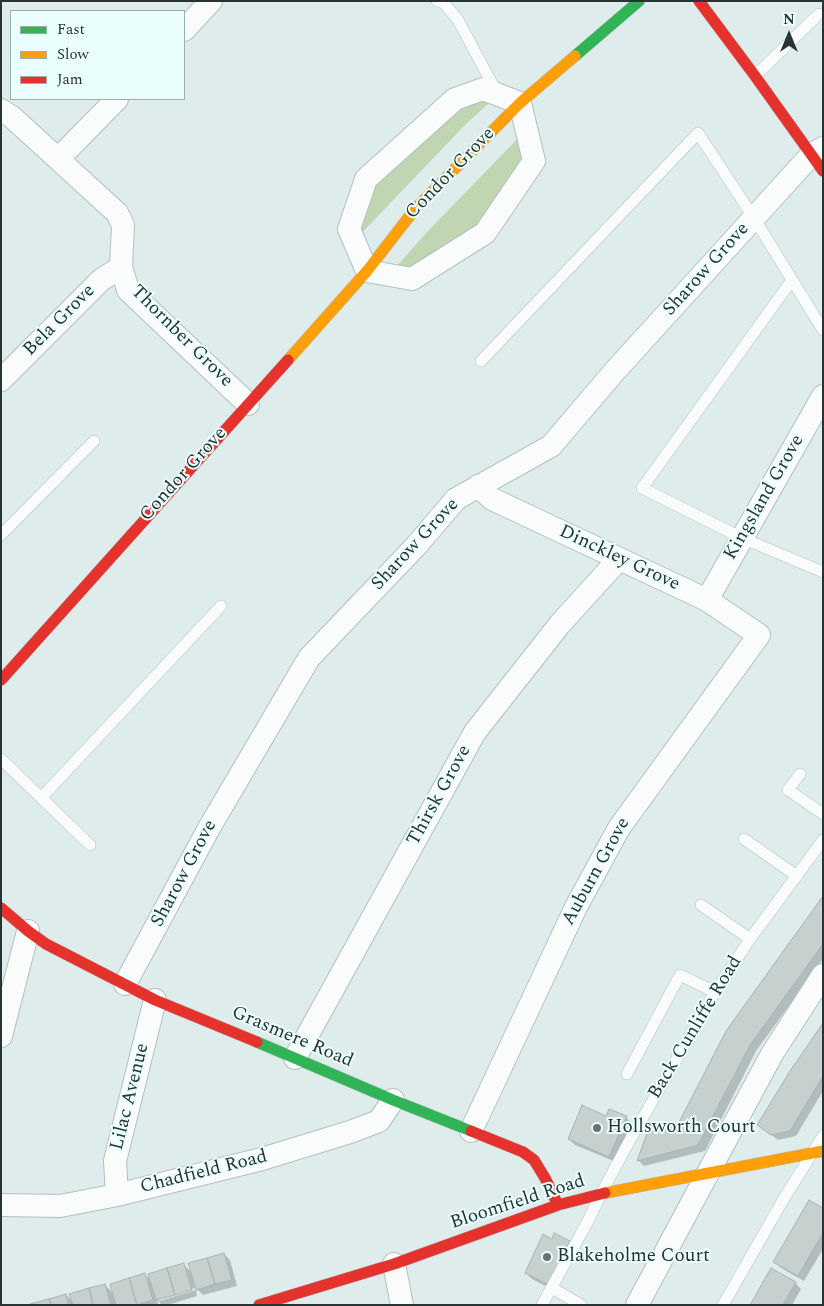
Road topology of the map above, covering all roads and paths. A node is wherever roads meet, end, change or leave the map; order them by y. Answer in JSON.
{"nodes":[{"id":1,"x":211,"y":1,"type":"edge"},
{"id":2,"x":639,"y":1,"type":"edge"},
{"id":3,"x":699,"y":1,"type":"edge"},
{"id":4,"x":442,"y":2,"type":"edge"},
{"id":5,"x":819,"y":14,"type":"dead end"},
{"id":6,"x":185,"y":29,"type":"edge"},
{"id":7,"x":756,"y":76,"type":"junction"},
{"id":8,"x":498,"y":95,"type":"junction"},
{"id":9,"x":115,"y":100,"type":"edge"},
{"id":10,"x":520,"y":103,"type":"junction"},
{"id":11,"x":1,"y":110,"type":"edge"},
{"id":12,"x":819,"y":158,"type":"edge"},
{"id":13,"x":58,"y":159,"type":"junction"},
{"id":14,"x":754,"y":218,"type":"junction"},
{"id":15,"x":121,"y":267,"type":"junction"},
{"id":16,"x":367,"y":270,"type":"junction"},
{"id":17,"x":792,"y":280,"type":"junction"},
{"id":18,"x":823,"y":330,"type":"edge"},
{"id":19,"x":481,"y":361,"type":"dead end"},
{"id":20,"x":1,"y":380,"type":"edge"},
{"id":21,"x":823,"y":396,"type":"edge"},
{"id":22,"x":248,"y":404,"type":"junction"},
{"id":23,"x":94,"y":441,"type":"dead end"},
{"id":24,"x":478,"y":486,"type":"junction"},
{"id":25,"x":1,"y":535,"type":"edge"},
{"id":26,"x":742,"y":538,"type":"junction"},
{"id":27,"x":619,"y":558,"type":"junction"},
{"id":28,"x":823,"y":572,"type":"edge"},
{"id":29,"x":707,"y":600,"type":"junction"},
{"id":30,"x":222,"y":606,"type":"dead end"},
{"id":31,"x":759,"y":635,"type":"joint"},
{"id":32,"x":1,"y":680,"type":"edge"},
{"id":33,"x":1,"y":759,"type":"edge"},
{"id":34,"x":800,"y":774,"type":"dead end"},
{"id":35,"x":42,"y":798,"type":"junction"},
{"id":36,"x":823,"y":814,"type":"edge"},
{"id":37,"x":744,"y":840,"type":"dead end"},
{"id":38,"x":823,"y":840,"type":"edge"},
{"id":39,"x":90,"y":845,"type":"dead end"},
{"id":40,"x":797,"y":876,"type":"junction"},
{"id":41,"x":701,"y":905,"type":"dead end"},
{"id":42,"x":1,"y":908,"type":"edge"},
{"id":43,"x":28,"y":931,"type":"junction"},
{"id":44,"x":750,"y":939,"type":"junction"},
{"id":45,"x":823,"y":975,"type":"edge"},
{"id":46,"x":125,"y":984,"type":"junction"},
{"id":47,"x":715,"y":992,"type":"junction"},
{"id":48,"x":156,"y":1000,"type":"junction"},
{"id":49,"x":1,"y":1036,"type":"edge"},
{"id":50,"x":295,"y":1058,"type":"junction"},
{"id":51,"x":627,"y":1074,"type":"dead end"},
{"id":52,"x":392,"y":1100,"type":"junction"},
{"id":53,"x":471,"y":1131,"type":"junction"},
{"id":54,"x":823,"y":1136,"type":"edge"},
{"id":55,"x":818,"y":1152,"type":"edge"},
{"id":56,"x":709,"y":1172,"type":"junction"},
{"id":57,"x":601,"y":1194,"type":"junction"},
{"id":58,"x":117,"y":1195,"type":"junction"},
{"id":59,"x":1,"y":1205,"type":"edge"},
{"id":60,"x":558,"y":1205,"type":"junction"},
{"id":61,"x":394,"y":1264,"type":"junction"},
{"id":62,"x":552,"y":1288,"type":"junction"},
{"id":63,"x":259,"y":1305,"type":"edge"},
{"id":64,"x":402,"y":1305,"type":"edge"},
{"id":65,"x":542,"y":1305,"type":"edge"},
{"id":66,"x":581,"y":1305,"type":"edge"},
{"id":67,"x":637,"y":1305,"type":"edge"},
{"id":68,"x":723,"y":1305,"type":"edge"}],
"edges":[{"from":1,"to":6,"type":"street"},
{"from":2,"to":10,"type":"street","name":"Condor Grove"},
{"from":3,"to":7,"type":"street"},
{"from":4,"to":8,"type":"lane"},
{"from":5,"to":7,"type":"lane"},
{"from":7,"to":12,"type":"street"},
{"from":8,"to":10,"type":"street"},
{"from":8,"to":16,"type":"street"},
{"from":9,"to":13,"type":"street"},
{"from":10,"to":16,"type":"street","name":"Condor Grove"},
{"from":10,"to":16,"type":"street","name":"Condor Grove"},
{"from":11,"to":13,"type":"street","name":"Thornber Grove"},
{"from":12,"to":14,"type":"street","name":"Sharow Grove"},
{"from":13,"to":15,"type":"street","name":"Thornber Grove"},
{"from":14,"to":17,"type":"lane"},
{"from":14,"to":19,"type":"lane"},
{"from":14,"to":24,"type":"street","name":"Sharow Grove"},
{"from":15,"to":20,"type":"street","name":"Bela Grove"},
{"from":15,"to":22,"type":"street","name":"Thornber Grove"},
{"from":16,"to":22,"type":"street","name":"Condor Grove"},
{"from":17,"to":18,"type":"lane"},
{"from":17,"to":26,"type":"lane"},
{"from":21,"to":26,"type":"street","name":"Kingsland Grove"},
{"from":22,"to":32,"type":"street","name":"Condor Grove"},
{"from":23,"to":25,"type":"lane"},
{"from":24,"to":27,"type":"street","name":"Dinckley Grove"},
{"from":24,"to":46,"type":"street","name":"Sharow Grove"},
{"from":26,"to":28,"type":"lane"},
{"from":26,"to":29,"type":"street","name":"Kingsland Grove"},
{"from":27,"to":29,"type":"street","name":"Dinckley Grove"},
{"from":27,"to":50,"type":"street","name":"Thirsk Grove"},
{"from":29,"to":31,"type":"street","name":"Dinckley Grove"},
{"from":30,"to":35,"type":"lane"},
{"from":31,"to":53,"type":"street","name":"Auburn Grove"},
{"from":33,"to":35,"type":"lane"},
{"from":34,"to":36,"type":"lane"},
{"from":35,"to":39,"type":"lane"},
{"from":37,"to":40,"type":"lane"},
{"from":38,"to":40,"type":"lane","name":"Back Cunliffe Road"},
{"from":40,"to":44,"type":"lane","name":"Back Cunliffe Road"},
{"from":41,"to":44,"type":"lane"},
{"from":42,"to":43,"type":"street","name":"Grasmere Road"},
{"from":43,"to":46,"type":"street","name":"Grasmere Road"},
{"from":43,"to":49,"type":"street"},
{"from":44,"to":47,"type":"lane","name":"Back Cunliffe Road"},
{"from":45,"to":56,"type":"street"},
{"from":46,"to":48,"type":"street","name":"Grasmere Road"},
{"from":47,"to":51,"type":"lane"},
{"from":47,"to":57,"type":"lane","name":"Back Cunliffe Road"},
{"from":48,"to":50,"type":"street","name":"Grasmere Road"},
{"from":48,"to":58,"type":"street","name":"Lilac Avenue"},
{"from":50,"to":52,"type":"street","name":"Grasmere Road"},
{"from":52,"to":53,"type":"street","name":"Grasmere Road"},
{"from":52,"to":58,"type":"street","name":"Chadfield Road"},
{"from":53,"to":60,"type":"street","name":"Grasmere Road"},
{"from":54,"to":55,"type":"lane"},
{"from":55,"to":56,"type":"street","name":"Bloomfield Road"},
{"from":55,"to":68,"type":"lane"},
{"from":56,"to":57,"type":"street","name":"Bloomfield Road"},
{"from":56,"to":67,"type":"street"},
{"from":57,"to":60,"type":"street","name":"Bloomfield Road"},
{"from":57,"to":62,"type":"lane","name":"Back Cunliffe Road"},
{"from":58,"to":59,"type":"street","name":"Chadfield Road"},
{"from":60,"to":61,"type":"street","name":"Bloomfield Road"},
{"from":61,"to":63,"type":"street","name":"Bloomfield Road"},
{"from":61,"to":64,"type":"street"},
{"from":62,"to":65,"type":"lane","name":"Back Cunliffe Road"},
{"from":62,"to":66,"type":"lane"}]}
